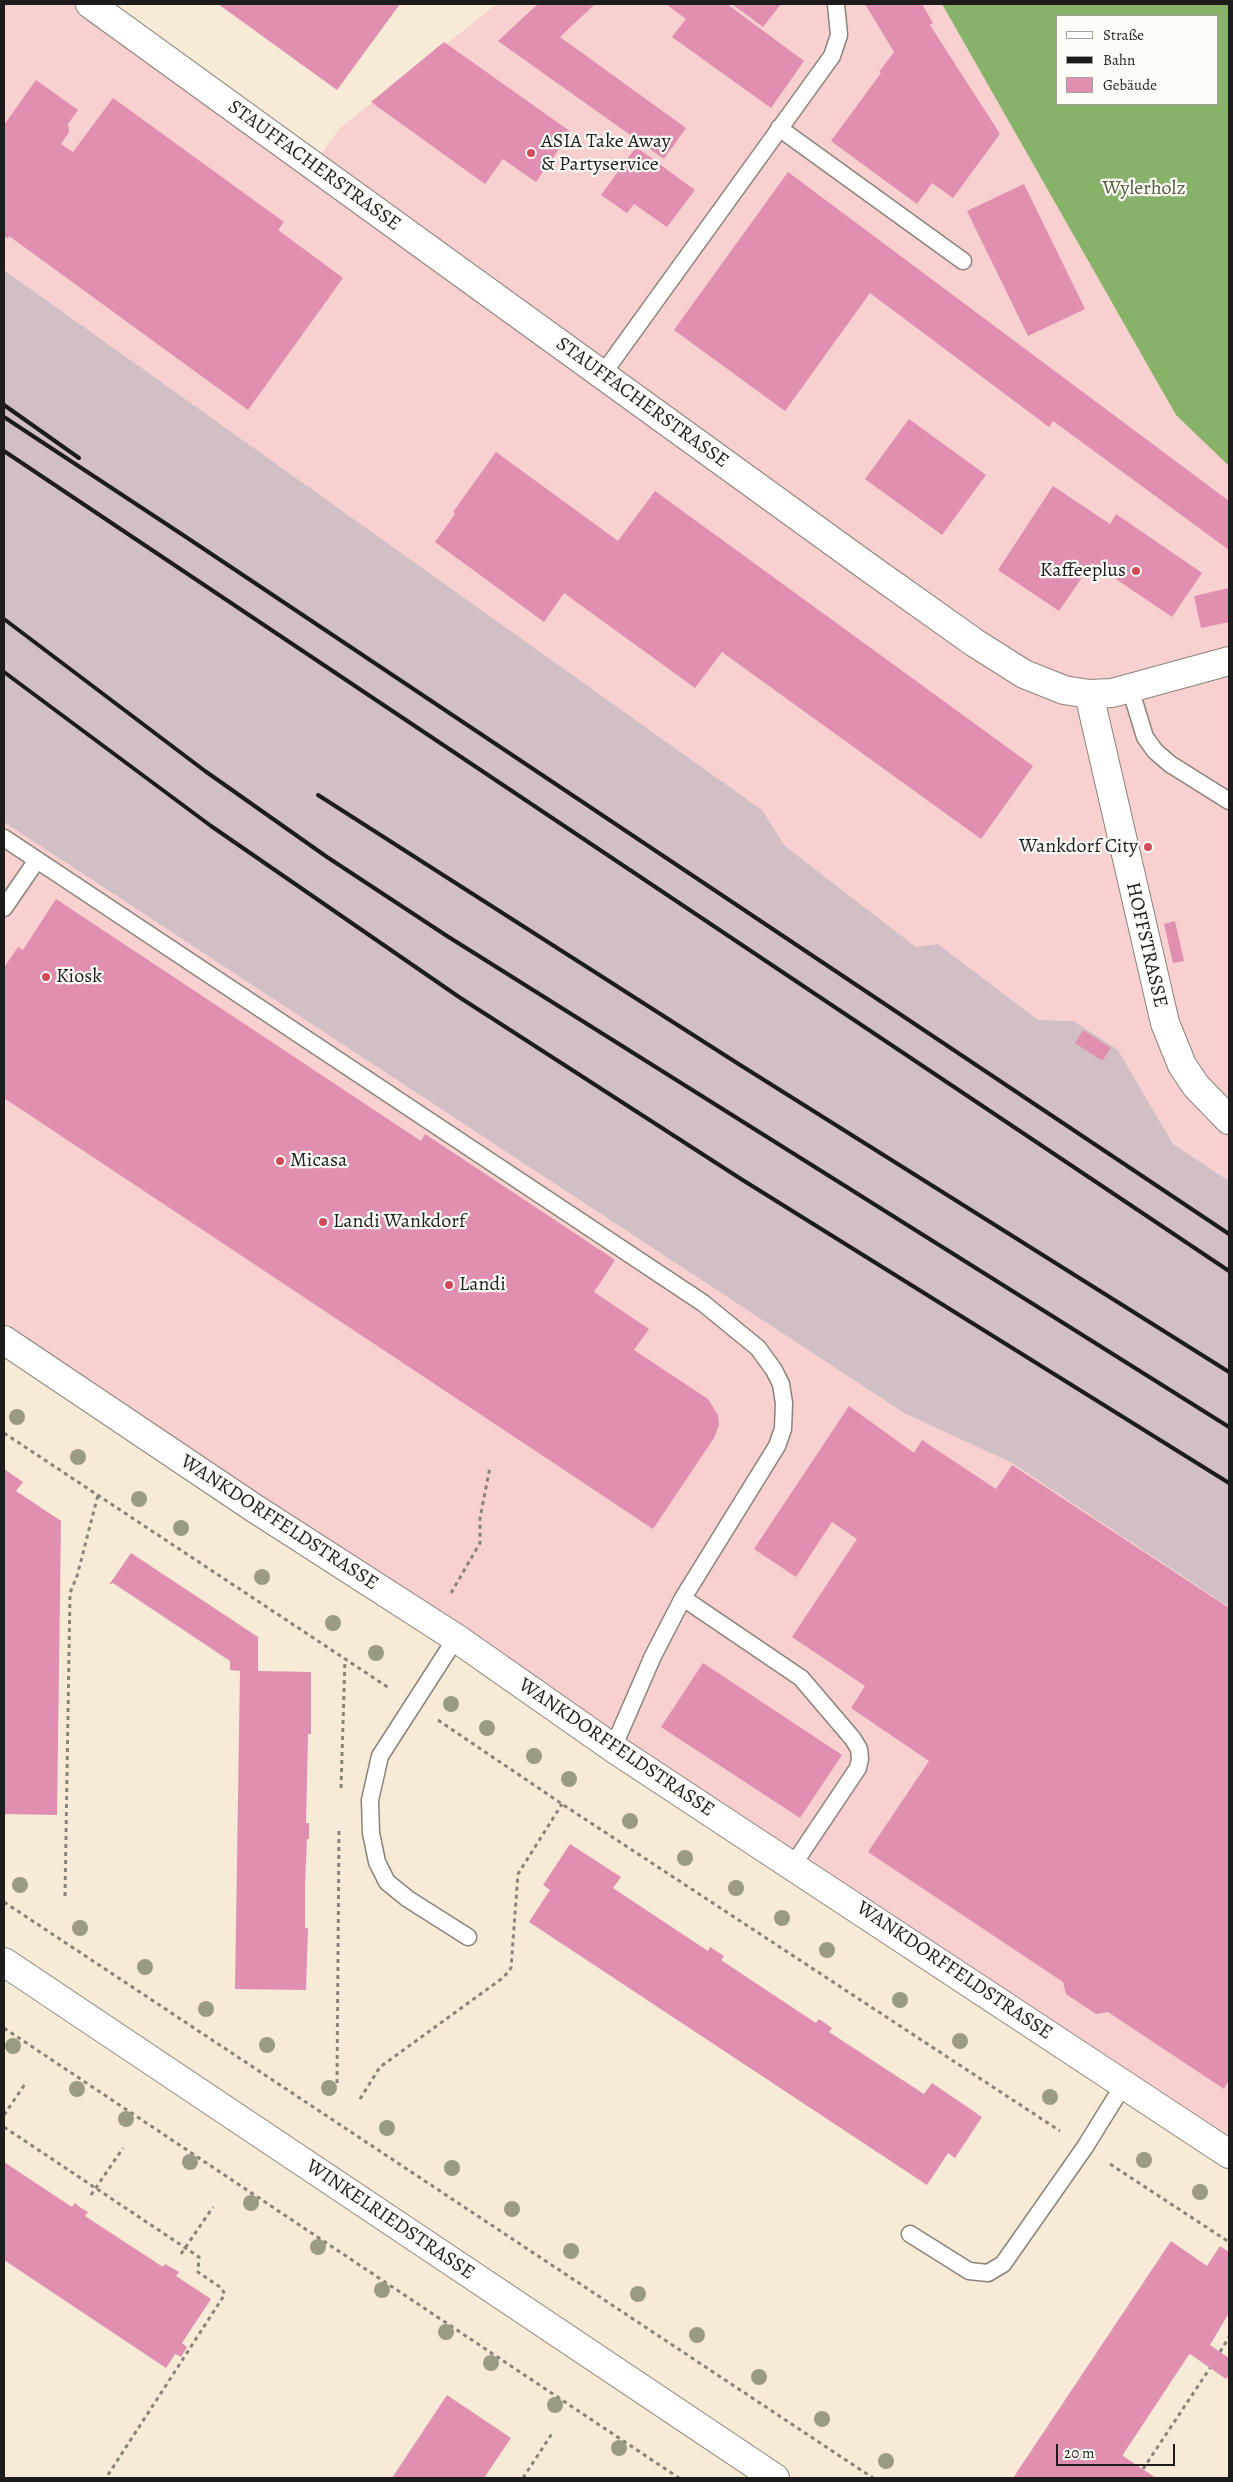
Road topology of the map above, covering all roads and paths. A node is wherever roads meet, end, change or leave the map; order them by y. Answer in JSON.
{"nodes":[{"id":1,"x":90,"y":4,"type":"edge"},
{"id":2,"x":836,"y":4,"type":"edge"},
{"id":3,"x":779,"y":128,"type":"junction"},
{"id":4,"x":963,"y":261,"type":"dead end"},
{"id":5,"x":602,"y":374,"type":"junction"},
{"id":6,"x":1229,"y":661,"type":"edge"},
{"id":7,"x":1130,"y":688,"type":"junction"},
{"id":8,"x":1089,"y":694,"type":"junction"},
{"id":9,"x":1229,"y":801,"type":"edge"},
{"id":10,"x":4,"y":838,"type":"edge"},
{"id":11,"x":37,"y":860,"type":"junction"},
{"id":12,"x":4,"y":908,"type":"edge"},
{"id":13,"x":1229,"y":1120,"type":"edge"},
{"id":14,"x":4,"y":1340,"type":"edge"},
{"id":15,"x":4,"y":1433,"type":"edge"},
{"id":16,"x":490,"y":1467,"type":"dead end"},
{"id":17,"x":98,"y":1495,"type":"junction"},
{"id":18,"x":684,"y":1598,"type":"junction"},
{"id":19,"x":432,"y":1623,"type":"junction"},
{"id":20,"x":456,"y":1638,"type":"junction"},
{"id":21,"x":345,"y":1658,"type":"junction"},
{"id":22,"x":394,"y":1679,"type":"dead end"},
{"id":23,"x":388,"y":1687,"type":"junction"},
{"id":24,"x":413,"y":1703,"type":"junction"},
{"id":25,"x":613,"y":1748,"type":"junction"},
{"id":26,"x":340,"y":1797,"type":"dead end"},
{"id":27,"x":339,"y":1827,"type":"dead end"},
{"id":28,"x":792,"y":1864,"type":"junction"},
{"id":29,"x":65,"y":1896,"type":"dead end"},
{"id":30,"x":4,"y":1902,"type":"edge"},
{"id":31,"x":468,"y":1937,"type":"dead end"},
{"id":32,"x":4,"y":1962,"type":"edge"},
{"id":33,"x":4,"y":2028,"type":"edge"},
{"id":34,"x":337,"y":2083,"type":"dead end"},
{"id":35,"x":25,"y":2084,"type":"dead end"},
{"id":36,"x":1124,"y":2084,"type":"junction"},
{"id":37,"x":4,"y":2115,"type":"edge"},
{"id":38,"x":4,"y":2128,"type":"edge"},
{"id":39,"x":1085,"y":2147,"type":"junction"},
{"id":40,"x":123,"y":2148,"type":"dead end"},
{"id":41,"x":1229,"y":2154,"type":"edge"},
{"id":42,"x":95,"y":2188,"type":"junction"},
{"id":43,"x":91,"y":2195,"type":"dead end"},
{"id":44,"x":213,"y":2207,"type":"dead end"},
{"id":45,"x":910,"y":2234,"type":"dead end"},
{"id":46,"x":1229,"y":2242,"type":"edge"},
{"id":47,"x":185,"y":2248,"type":"junction"},
{"id":48,"x":181,"y":2254,"type":"dead end"},
{"id":49,"x":1229,"y":2338,"type":"edge"},
{"id":50,"x":1220,"y":2352,"type":"dead end"},
{"id":51,"x":1210,"y":2368,"type":"dead end"},
{"id":52,"x":553,"y":2432,"type":"dead end"},
{"id":53,"x":1143,"y":2469,"type":"dead end"},
{"id":54,"x":106,"y":2478,"type":"edge"},
{"id":55,"x":523,"y":2478,"type":"edge"},
{"id":56,"x":679,"y":2478,"type":"edge"},
{"id":57,"x":775,"y":2478,"type":"edge"},
{"id":58,"x":873,"y":2478,"type":"edge"}],
"edges":[{"from":1,"to":5,"type":"street","name":"STAUFFACHERSTRASSE"},
{"from":2,"to":3,"type":"lane"},
{"from":3,"to":4,"type":"lane"},
{"from":3,"to":5,"type":"lane"},
{"from":5,"to":8,"type":"street","name":"STAUFFACHERSTRASSE"},
{"from":6,"to":7,"type":"street","name":"STAUFFACHERSTRASSE"},
{"from":7,"to":8,"type":"street","name":"STAUFFACHERSTRASSE"},
{"from":7,"to":9,"type":"lane"},
{"from":8,"to":13,"type":"street","name":"HOFFSTRASSE"},
{"from":10,"to":11,"type":"lane"},
{"from":11,"to":12,"type":"lane"},
{"from":11,"to":18,"type":"lane"},
{"from":14,"to":19,"type":"street","name":"WANKDORFFELDSTRASSE"},
{"from":15,"to":17,"type":"path"},
{"from":16,"to":19,"type":"path"},
{"from":17,"to":21,"type":"path"},
{"from":17,"to":29,"type":"path"},
{"from":18,"to":25,"type":"lane"},
{"from":18,"to":28,"type":"lane"},
{"from":19,"to":20,"type":"street","name":"WANKDORFFELDSTRASSE"},
{"from":20,"to":24,"type":"lane"},
{"from":20,"to":25,"type":"street","name":"WANKDORFFELDSTRASSE"},
{"from":21,"to":23,"type":"path"},
{"from":21,"to":26,"type":"path"},
{"from":22,"to":23,"type":"path"},
{"from":23,"to":24,"type":"path"},
{"from":24,"to":31,"type":"lane"},
{"from":24,"to":39,"type":"path"},
{"from":25,"to":28,"type":"street","name":"WANKDORFFELDSTRASSE"},
{"from":27,"to":34,"type":"path"},
{"from":28,"to":36,"type":"street","name":"WANKDORFFELDSTRASSE"},
{"from":30,"to":58,"type":"path"},
{"from":32,"to":57,"type":"street","name":"WINKELRIEDSTRASSE"},
{"from":33,"to":56,"type":"path"},
{"from":35,"to":37,"type":"path"},
{"from":36,"to":39,"type":"lane"},
{"from":36,"to":41,"type":"street","name":"WANKDORFFELDSTRASSE"},
{"from":38,"to":42,"type":"path"},
{"from":39,"to":45,"type":"lane"},
{"from":39,"to":46,"type":"path"},
{"from":40,"to":42,"type":"path"},
{"from":42,"to":43,"type":"path"},
{"from":42,"to":47,"type":"path"},
{"from":44,"to":47,"type":"path"},
{"from":47,"to":48,"type":"path"},
{"from":47,"to":54,"type":"path"},
{"from":49,"to":50,"type":"path"},
{"from":51,"to":53,"type":"path"},
{"from":52,"to":55,"type":"path"}]}
